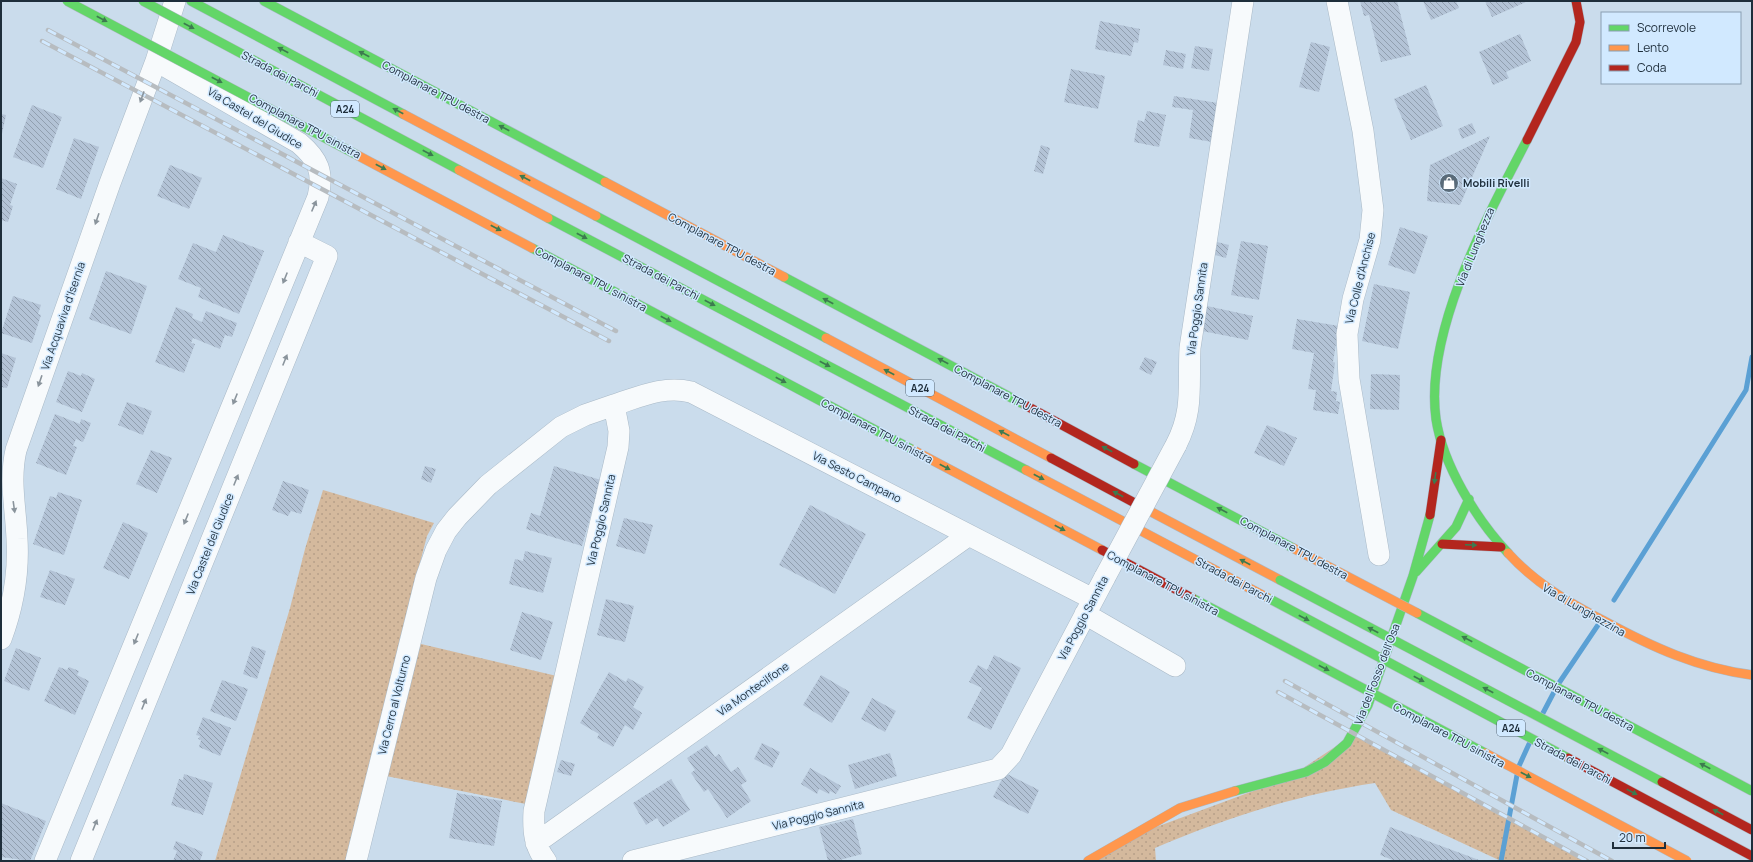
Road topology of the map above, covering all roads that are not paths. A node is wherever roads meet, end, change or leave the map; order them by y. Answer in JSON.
{"nodes":[{"id":1,"x":68,"y":1,"type":"edge"},
{"id":2,"x":143,"y":1,"type":"edge"},
{"id":3,"x":175,"y":1,"type":"edge"},
{"id":4,"x":191,"y":1,"type":"edge"},
{"id":5,"x":264,"y":1,"type":"edge"},
{"id":6,"x":1243,"y":1,"type":"edge"},
{"id":7,"x":1337,"y":1,"type":"edge"},
{"id":8,"x":1576,"y":1,"type":"edge"},
{"id":9,"x":156,"y":61,"type":"junction"},
{"id":10,"x":299,"y":242,"type":"junction"},
{"id":11,"x":614,"y":405,"type":"junction"},
{"id":12,"x":1441,"y":439,"type":"junction"},
{"id":13,"x":1469,"y":499,"type":"junction"},
{"id":14,"x":1456,"y":506,"type":"dead end"},
{"id":15,"x":1442,"y":513,"type":"dead end"},
{"id":16,"x":1429,"y":520,"type":"junction"},
{"id":17,"x":969,"y":535,"type":"junction"},
{"id":18,"x":1442,"y":544,"type":"junction"},
{"id":19,"x":1501,"y":547,"type":"junction"},
{"id":20,"x":1379,"y":555,"type":"dead end"},
{"id":21,"x":1413,"y":576,"type":"junction"},
{"id":22,"x":1089,"y":607,"type":"junction"},
{"id":23,"x":1,"y":639,"type":"edge"},
{"id":24,"x":1175,"y":666,"type":"dead end"},
{"id":25,"x":1752,"y":675,"type":"edge"},
{"id":26,"x":1752,"y":791,"type":"edge"},
{"id":27,"x":1752,"y":830,"type":"edge"},
{"id":28,"x":536,"y":843,"type":"junction"},
{"id":29,"x":1752,"y":856,"type":"edge"},
{"id":30,"x":45,"y":861,"type":"edge"},
{"id":31,"x":81,"y":861,"type":"edge"},
{"id":32,"x":356,"y":861,"type":"edge"},
{"id":33,"x":546,"y":861,"type":"edge"},
{"id":34,"x":633,"y":861,"type":"edge"},
{"id":35,"x":1088,"y":861,"type":"edge"},
{"id":36,"x":1687,"y":861,"type":"edge"}],
"edges":[{"from":1,"to":36,"type":"main road","name":"Complanare TPU sinistra","one_way":true,"bridge":true},
{"from":2,"to":29,"type":"main road","name":"Strada dei Parchi","number":"A24","one_way":true,"bridge":true},
{"from":3,"to":9,"type":"street","name":"Via Acquaviva d'Isernia"},
{"from":27,"to":4,"type":"main road","name":"Strada dei Parchi","number":"A24","one_way":true,"bridge":true},
{"from":26,"to":5,"type":"main road","name":"Complanare TPU destra","one_way":true,"bridge":true},
{"from":6,"to":22,"type":"street","name":"Via Poggio Sannita","bridge":true},
{"from":7,"to":20,"type":"street","name":"Via Colle d'Anchise"},
{"from":8,"to":12,"type":"main road","name":"Via di Lunghezza"},
{"from":10,"to":9,"type":"street","name":"Via Castel del Giudice","one_way":true},
{"from":9,"to":23,"type":"street","name":"Via Acquaviva d'Isernia","one_way":true},
{"from":10,"to":30,"type":"street","name":"Via Castel del Giudice","one_way":true},
{"from":31,"to":10,"type":"street","name":"Via Castel del Giudice","one_way":true},
{"from":11,"to":17,"type":"street","name":"Via Sesto Campano"},
{"from":11,"to":28,"type":"street","name":"Via Poggio Sannita"},
{"from":11,"to":32,"type":"street","name":"Via Cerro al Volturno"},
{"from":12,"to":13,"type":"main road","name":"Via di Lunghezzina"},
{"from":12,"to":16,"type":"main road","name":"Via del Fosso dell'Osa","one_way":true},
{"from":13,"to":14,"type":"main road"},
{"from":13,"to":18,"type":"main road"},
{"from":13,"to":19,"type":"main road","name":"Via di Lunghezzina"},
{"from":15,"to":16,"type":"main road"},
{"from":16,"to":21,"type":"main road","name":"Via del Fosso dell'Osa"},
{"from":17,"to":22,"type":"street","name":"Via Sesto Campano"},
{"from":17,"to":28,"type":"street","name":"Via Montecilfone"},
{"from":18,"to":19,"type":"main road","one_way":true},
{"from":18,"to":21,"type":"main road"},
{"from":19,"to":25,"type":"main road","name":"Via di Lunghezzina"},
{"from":21,"to":35,"type":"main road","name":"Via del Fosso dell'Osa"},
{"from":22,"to":24,"type":"street","name":"Via Sesto Campano"},
{"from":22,"to":34,"type":"street","name":"Via Poggio Sannita"},
{"from":28,"to":33,"type":"street","name":"Via Poggio Sannita"}]}
